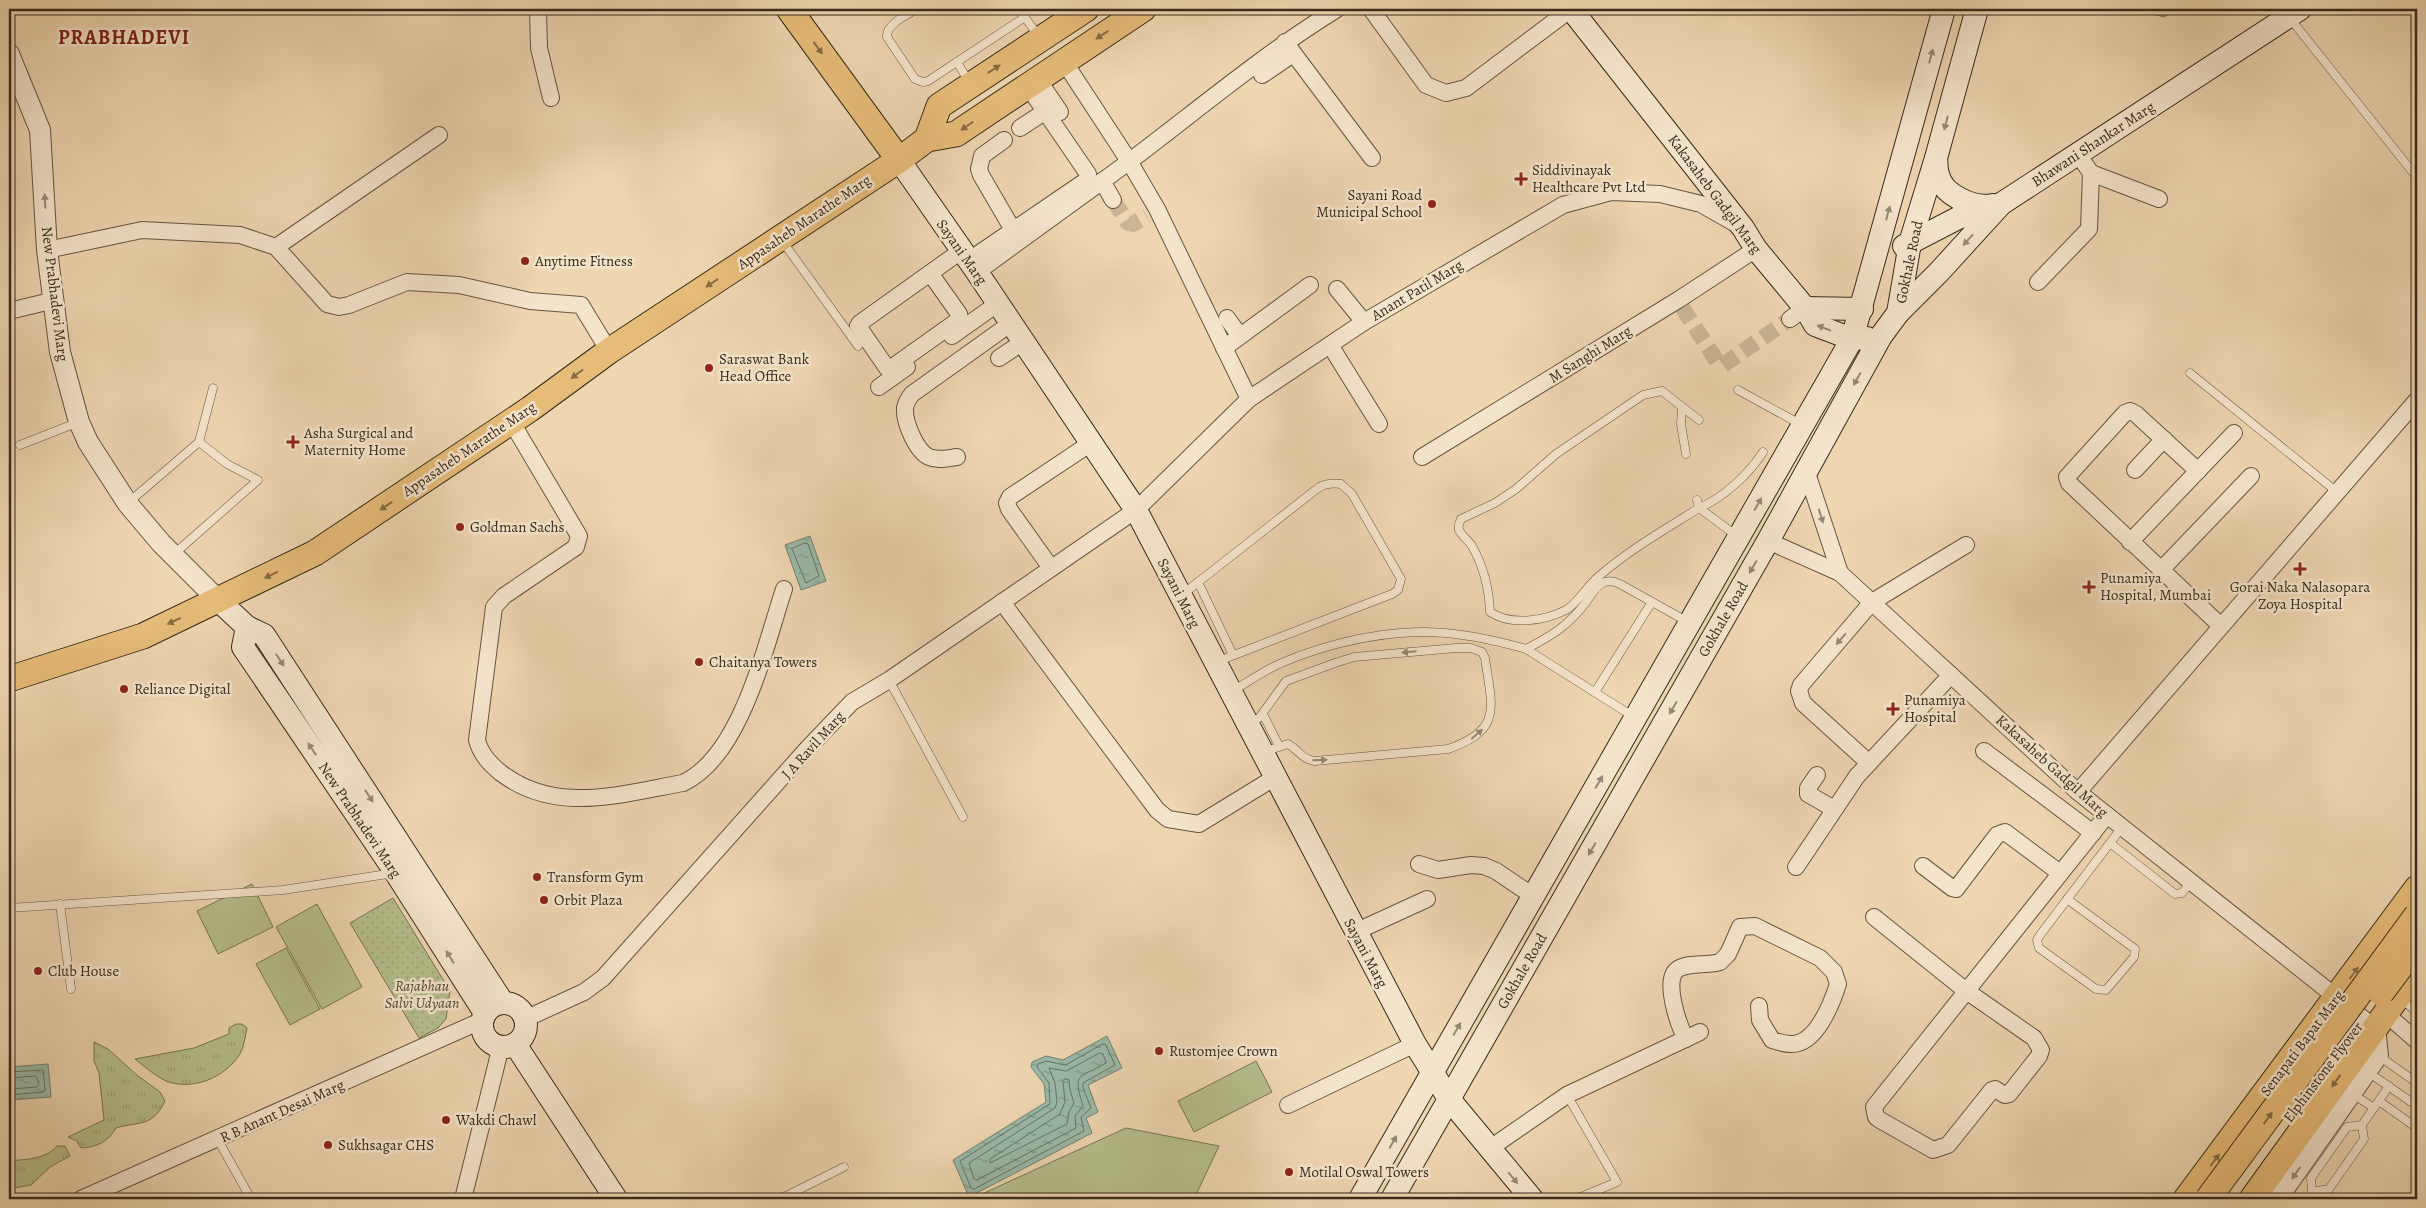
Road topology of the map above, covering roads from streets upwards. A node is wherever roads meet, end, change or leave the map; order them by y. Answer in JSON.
{"nodes":[{"id":1,"x":538,"y":9,"type":"edge"},
{"id":2,"x":790,"y":9,"type":"edge"},
{"id":3,"x":1086,"y":9,"type":"edge"},
{"id":4,"x":1143,"y":9,"type":"edge"},
{"id":5,"x":1338,"y":9,"type":"edge"},
{"id":6,"x":1371,"y":9,"type":"edge"},
{"id":7,"x":1571,"y":9,"type":"edge"},
{"id":8,"x":1944,"y":9,"type":"edge"},
{"id":9,"x":1977,"y":9,"type":"edge"},
{"id":10,"x":2294,"y":12,"type":"edge"},
{"id":11,"x":1289,"y":48,"type":"junction"},
{"id":12,"x":9,"y":54,"type":"edge"},
{"id":13,"x":1063,"y":60,"type":"junction"},
{"id":14,"x":1032,"y":82,"type":"junction"},
{"id":15,"x":551,"y":98,"type":"dead end"},
{"id":16,"x":1053,"y":110,"type":"junction"},
{"id":17,"x":1020,"y":128,"type":"dead end"},
{"id":18,"x":439,"y":135,"type":"dead end"},
{"id":19,"x":927,"y":139,"type":"junction"},
{"id":20,"x":1004,"y":140,"type":"dead end"},
{"id":21,"x":2078,"y":154,"type":"junction"},
{"id":22,"x":1372,"y":158,"type":"dead end"},
{"id":23,"x":1936,"y":158,"type":"junction"},
{"id":24,"x":898,"y":160,"type":"junction"},
{"id":25,"x":1129,"y":161,"type":"junction"},
{"id":26,"x":2091,"y":173,"type":"junction"},
{"id":27,"x":1102,"y":181,"type":"junction"},
{"id":28,"x":2159,"y":199,"type":"dead end"},
{"id":29,"x":1113,"y":200,"type":"tunnel mouth"},
{"id":30,"x":2001,"y":204,"type":"junction"},
{"id":31,"x":1743,"y":228,"type":"junction"},
{"id":32,"x":1013,"y":230,"type":"junction"},
{"id":33,"x":1910,"y":243,"type":"junction"},
{"id":34,"x":276,"y":247,"type":"junction"},
{"id":35,"x":1756,"y":249,"type":"junction"},
{"id":36,"x":47,"y":250,"type":"junction"},
{"id":37,"x":1876,"y":260,"type":"junction"},
{"id":38,"x":969,"y":261,"type":"junction"},
{"id":39,"x":930,"y":273,"type":"junction"},
{"id":40,"x":2038,"y":282,"type":"dead end"},
{"id":41,"x":1310,"y":285,"type":"dead end"},
{"id":42,"x":1337,"y":289,"type":"dead end"},
{"id":43,"x":55,"y":300,"type":"junction"},
{"id":44,"x":997,"y":304,"type":"junction"},
{"id":45,"x":1862,"y":309,"type":"junction"},
{"id":46,"x":9,"y":311,"type":"edge"},
{"id":47,"x":1898,"y":313,"type":"junction"},
{"id":48,"x":1798,"y":314,"type":"junction"},
{"id":49,"x":1227,"y":318,"type":"dead end"},
{"id":50,"x":1364,"y":322,"type":"junction"},
{"id":51,"x":1017,"y":333,"type":"junction"},
{"id":52,"x":1240,"y":336,"type":"junction"},
{"id":53,"x":1881,"y":336,"type":"junction"},
{"id":54,"x":1852,"y":339,"type":"junction"},
{"id":55,"x":1330,"y":344,"type":"junction"},
{"id":56,"x":1224,"y":348,"type":"junction"},
{"id":57,"x":609,"y":351,"type":"junction"},
{"id":58,"x":998,"y":358,"type":"dead end"},
{"id":59,"x":879,"y":387,"type":"dead end"},
{"id":60,"x":1249,"y":398,"type":"junction"},
{"id":61,"x":2417,"y":400,"type":"edge"},
{"id":62,"x":511,"y":422,"type":"junction"},
{"id":63,"x":1379,"y":424,"type":"dead end"},
{"id":64,"x":2234,"y":433,"type":"dead end"},
{"id":65,"x":2164,"y":440,"type":"junction"},
{"id":66,"x":1091,"y":443,"type":"junction"},
{"id":67,"x":957,"y":456,"type":"dead end"},
{"id":68,"x":1422,"y":457,"type":"dead end"},
{"id":69,"x":1806,"y":470,"type":"junction"},
{"id":70,"x":2135,"y":470,"type":"dead end"},
{"id":71,"x":2198,"y":471,"type":"junction"},
{"id":72,"x":2251,"y":476,"type":"dead end"},
{"id":73,"x":1136,"y":510,"type":"junction"},
{"id":74,"x":1768,"y":541,"type":"junction"},
{"id":75,"x":2130,"y":542,"type":"junction"},
{"id":76,"x":1966,"y":545,"type":"dead end"},
{"id":77,"x":1051,"y":568,"type":"junction"},
{"id":78,"x":2161,"y":570,"type":"junction"},
{"id":79,"x":1840,"y":573,"type":"junction"},
{"id":80,"x":784,"y":589,"type":"dead end"},
{"id":81,"x":218,"y":600,"type":"junction"},
{"id":82,"x":1002,"y":602,"type":"junction"},
{"id":83,"x":1872,"y":602,"type":"junction"},
{"id":84,"x":2221,"y":626,"type":"junction"},
{"id":85,"x":247,"y":627,"type":"junction"},
{"id":86,"x":1951,"y":675,"type":"junction"},
{"id":87,"x":9,"y":679,"type":"edge"},
{"id":88,"x":1984,"y":751,"type":"dead end"},
{"id":89,"x":1869,"y":763,"type":"junction"},
{"id":90,"x":1817,"y":775,"type":"dead end"},
{"id":91,"x":1274,"y":778,"type":"junction"},
{"id":92,"x":2078,"y":792,"type":"junction"},
{"id":93,"x":1834,"y":809,"type":"junction"},
{"id":94,"x":2107,"y":815,"type":"junction"},
{"id":95,"x":2093,"y":832,"type":"junction"},
{"id":96,"x":1419,"y":864,"type":"dead end"},
{"id":97,"x":1923,"y":866,"type":"dead end"},
{"id":98,"x":1796,"y":867,"type":"dead end"},
{"id":99,"x":2060,"y":873,"type":"junction"},
{"id":100,"x":2417,"y":888,"type":"edge"},
{"id":101,"x":1533,"y":896,"type":"junction"},
{"id":102,"x":1427,"y":899,"type":"dead end"},
{"id":103,"x":2417,"y":915,"type":"edge"},
{"id":104,"x":1874,"y":917,"type":"dead end"},
{"id":105,"x":1355,"y":932,"type":"junction"},
{"id":106,"x":2417,"y":945,"type":"edge"},
{"id":107,"x":2417,"y":970,"type":"edge"},
{"id":108,"x":1965,"y":990,"type":"junction"},
{"id":109,"x":2336,"y":998,"type":"junction"},
{"id":110,"x":1759,"y":1006,"type":"dead end"},
{"id":111,"x":490,"y":1012,"type":"junction"},
{"id":112,"x":2386,"y":1012,"type":"junction"},
{"id":113,"x":525,"y":1019,"type":"junction"},
{"id":114,"x":2417,"y":1041,"type":"edge"},
{"id":115,"x":1415,"y":1044,"type":"junction"},
{"id":116,"x":508,"y":1045,"type":"junction"},
{"id":117,"x":1433,"y":1071,"type":"junction"},
{"id":118,"x":1450,"y":1099,"type":"junction"},
{"id":119,"x":1288,"y":1104,"type":"dead end"},
{"id":120,"x":1489,"y":1149,"type":"junction"},
{"id":121,"x":81,"y":1199,"type":"edge"},
{"id":122,"x":463,"y":1199,"type":"edge"},
{"id":123,"x":616,"y":1199,"type":"edge"},
{"id":124,"x":1360,"y":1199,"type":"edge"},
{"id":125,"x":1392,"y":1199,"type":"edge"},
{"id":126,"x":1532,"y":1199,"type":"edge"},
{"id":127,"x":2186,"y":1199,"type":"edge"},
{"id":128,"x":2208,"y":1199,"type":"edge"},
{"id":129,"x":2228,"y":1199,"type":"edge"},
{"id":130,"x":2252,"y":1199,"type":"edge"},
{"id":131,"x":2277,"y":1199,"type":"edge"}],
"edges":[{"from":1,"to":15,"type":"street"},
{"from":2,"to":24,"type":"main road","name":"Sayani Marg","one_way":true},
{"from":19,"to":3,"type":"main road","one_way":true},
{"from":4,"to":13,"type":"main road","one_way":true},
{"from":5,"to":11,"type":"street"},
{"from":6,"to":7,"type":"street"},
{"from":7,"to":31,"type":"main road","name":"Kakasaheb Gadgil Marg"},
{"from":37,"to":8,"type":"main road","name":"Gokhale Road","one_way":true},
{"from":9,"to":23,"type":"main road","name":"Gokhale Road","one_way":true},
{"from":10,"to":21,"type":"main road","name":"Bhawani Shankar Marg"},
{"from":11,"to":22,"type":"street"},
{"from":11,"to":25,"type":"street"},
{"from":36,"to":12,"type":"street","name":"New Prabhadevi Marg","one_way":true},
{"from":13,"to":14,"type":"main road"},
{"from":13,"to":25,"type":"street"},
{"from":14,"to":16,"type":"street"},
{"from":14,"to":19,"type":"main road","one_way":true},
{"from":16,"to":17,"type":"street"},
{"from":16,"to":32,"type":"street"},
{"from":18,"to":34,"type":"street"},
{"from":19,"to":24,"type":"main road","name":"Appasaheb Marathe Marg"},
{"from":20,"to":32,"type":"street"},
{"from":21,"to":26,"type":"street"},
{"from":21,"to":30,"type":"main road","name":"Bhawani Shankar Marg"},
{"from":23,"to":30,"type":"main road"},
{"from":23,"to":33,"type":"main road","name":"Gokhale Road"},
{"from":24,"to":38,"type":"main road","name":"Sayani Marg"},
{"from":24,"to":57,"type":"main road","name":"Appasaheb Marathe Marg","one_way":true},
{"from":25,"to":27,"type":"street"},
{"from":25,"to":56,"type":"street"},
{"from":26,"to":28,"type":"street"},
{"from":26,"to":40,"type":"street"},
{"from":27,"to":29,"type":"street"},
{"from":27,"to":38,"type":"street"},
{"from":30,"to":33,"type":"main road","name":"Bhawani Shankar Marg"},
{"from":30,"to":47,"type":"main road","one_way":true},
{"from":31,"to":35,"type":"main road","name":"Kakasaheb Gadgil Marg"},
{"from":31,"to":50,"type":"street","name":"Anant Patil Marg"},
{"from":32,"to":38,"type":"street"},
{"from":33,"to":37,"type":"main road","name":"Bhawani Shankar Marg"},
{"from":33,"to":47,"type":"main road","name":"Gokhale Road"},
{"from":34,"to":36,"type":"street"},
{"from":34,"to":57,"type":"street"},
{"from":35,"to":48,"type":"main road","name":"Kakasaheb Gadgil Marg"},
{"from":35,"to":68,"type":"street","name":"M Sanghi Marg"},
{"from":36,"to":43,"type":"street","name":"New Prabhadevi Marg"},
{"from":37,"to":45,"type":"main road","name":"Gokhale Road"},
{"from":38,"to":39,"type":"street"},
{"from":38,"to":44,"type":"main road","name":"Sayani Marg"},
{"from":39,"to":39,"type":"street"},
{"from":41,"to":52,"type":"street"},
{"from":42,"to":50,"type":"street"},
{"from":43,"to":46,"type":"street"},
{"from":43,"to":81,"type":"street","name":"New Prabhadevi Marg"},
{"from":44,"to":51,"type":"main road","name":"Sayani Marg"},
{"from":44,"to":59,"type":"street"},
{"from":45,"to":48,"type":"main road"},
{"from":45,"to":54,"type":"main road","name":"Gokhale Road"},
{"from":47,"to":53,"type":"main road","name":"Gokhale Road"},
{"from":54,"to":48,"type":"main road","name":"Kakasaheb Gadgil Marg","one_way":true},
{"from":49,"to":52,"type":"street"},
{"from":50,"to":55,"type":"street","name":"Anant Patil Marg"},
{"from":51,"to":58,"type":"street"},
{"from":51,"to":66,"type":"main road","name":"Sayani Marg"},
{"from":51,"to":67,"type":"street"},
{"from":52,"to":56,"type":"street"},
{"from":53,"to":54,"type":"main road","name":"Kakasaheb Gadgil Marg"},
{"from":53,"to":69,"type":"main road","name":"Gokhale Road","one_way":true},
{"from":101,"to":54,"type":"main road","name":"Gokhale Road","one_way":true},
{"from":55,"to":60,"type":"street","name":"Anant Patil Marg"},
{"from":55,"to":63,"type":"street"},
{"from":56,"to":60,"type":"street"},
{"from":57,"to":62,"type":"main road","name":"Appasaheb Marathe Marg","one_way":true},
{"from":60,"to":73,"type":"street","name":"Anant Patil Marg"},
{"from":61,"to":84,"type":"street"},
{"from":62,"to":80,"type":"street"},
{"from":62,"to":81,"type":"main road","name":"Appasaheb Marathe Marg","one_way":true},
{"from":64,"to":71,"type":"street"},
{"from":65,"to":70,"type":"street"},
{"from":65,"to":71,"type":"street"},
{"from":65,"to":75,"type":"street"},
{"from":66,"to":73,"type":"main road","name":"Sayani Marg"},
{"from":66,"to":77,"type":"street"},
{"from":69,"to":74,"type":"main road","name":"Gokhale Road"},
{"from":69,"to":79,"type":"street","one_way":true},
{"from":71,"to":75,"type":"street"},
{"from":72,"to":78,"type":"street"},
{"from":73,"to":77,"type":"street","name":"J A Ravil Marg"},
{"from":73,"to":91,"type":"main road","name":"Sayani Marg"},
{"from":74,"to":79,"type":"street","name":"Kakasaheb Gadgil Marg"},
{"from":74,"to":118,"type":"main road","name":"Gokhale Road","one_way":true},
{"from":75,"to":78,"type":"street"},
{"from":76,"to":83,"type":"street"},
{"from":77,"to":82,"type":"street","name":"J A Ravil Marg"},
{"from":78,"to":84,"type":"street"},
{"from":79,"to":83,"type":"street","name":"Kakasaheb Gadgil Marg"},
{"from":81,"to":85,"type":"main road","name":"New Prabhadevi Marg"},
{"from":81,"to":87,"type":"main road","name":"Appasaheb Marathe Marg","one_way":true},
{"from":82,"to":91,"type":"street"},
{"from":82,"to":113,"type":"street","name":"J A Ravil Marg"},
{"from":83,"to":86,"type":"street","name":"Kakasaheb Gadgil Marg"},
{"from":83,"to":89,"type":"street","one_way":true},
{"from":84,"to":92,"type":"street"},
{"from":85,"to":111,"type":"main road","name":"New Prabhadevi Marg","one_way":true},
{"from":111,"to":85,"type":"main road","name":"New Prabhadevi Marg","one_way":true},
{"from":86,"to":89,"type":"street"},
{"from":86,"to":92,"type":"street","name":"Kakasaheb Gadgil Marg"},
{"from":88,"to":95,"type":"street"},
{"from":89,"to":93,"type":"street"},
{"from":90,"to":93,"type":"street"},
{"from":91,"to":105,"type":"main road","name":"Sayani Marg"},
{"from":92,"to":94,"type":"street","name":"Kakasaheb Gadgil Marg"},
{"from":93,"to":98,"type":"street"},
{"from":94,"to":95,"type":"street"},
{"from":94,"to":109,"type":"street","name":"Kakasaheb Gadgil Marg"},
{"from":95,"to":99,"type":"street"},
{"from":96,"to":101,"type":"street"},
{"from":97,"to":99,"type":"street"},
{"from":99,"to":108,"type":"street"},
{"from":109,"to":100,"type":"main road","name":"Senapati Bapat Marg","one_way":true},
{"from":117,"to":101,"type":"main road","name":"Gokhale Road","one_way":true},
{"from":102,"to":105,"type":"street"},
{"from":128,"to":103,"type":"main road","name":"Elphinstone Flyover","one_way":true,"bridge":true},
{"from":104,"to":108,"type":"street"},
{"from":105,"to":115,"type":"main road","name":"Sayani Marg"},
{"from":106,"to":129,"type":"main road","name":"Elphinstone Flyover","bridge":true},
{"from":107,"to":112,"type":"main road"},
{"from":108,"to":108,"type":"street"},
{"from":109,"to":112,"type":"street","name":"Kakasaheb Gadgil Marg"},
{"from":127,"to":109,"type":"main road","name":"Senapati Bapat Marg","one_way":true},
{"from":110,"to":120,"type":"street"},
{"from":111,"to":113,"type":"main road","name":"New Prabhadevi Marg"},
{"from":111,"to":116,"type":"main road","name":"New Prabhadevi Marg"},
{"from":111,"to":121,"type":"street","name":"R B Anant Desai Marg"},
{"from":112,"to":114,"type":"street","name":"Kakasaheb Gadgil Marg"},
{"from":112,"to":130,"type":"main road","one_way":true},
{"from":112,"to":131,"type":"street","one_way":true},
{"from":113,"to":116,"type":"main road"},
{"from":115,"to":117,"type":"main road","name":"Sayani Marg"},
{"from":115,"to":119,"type":"street"},
{"from":116,"to":122,"type":"street"},
{"from":116,"to":123,"type":"main road","name":"New Prabhadevi Marg"},
{"from":117,"to":118,"type":"main road","name":"Sayani Marg"},
{"from":124,"to":117,"type":"main road","name":"Gokhale Road","one_way":true},
{"from":118,"to":120,"type":"main road","name":"Sayani Marg"},
{"from":118,"to":125,"type":"main road","name":"Gokhale Road"},
{"from":120,"to":126,"type":"main road","name":"Sayani Marg","one_way":true}]}
